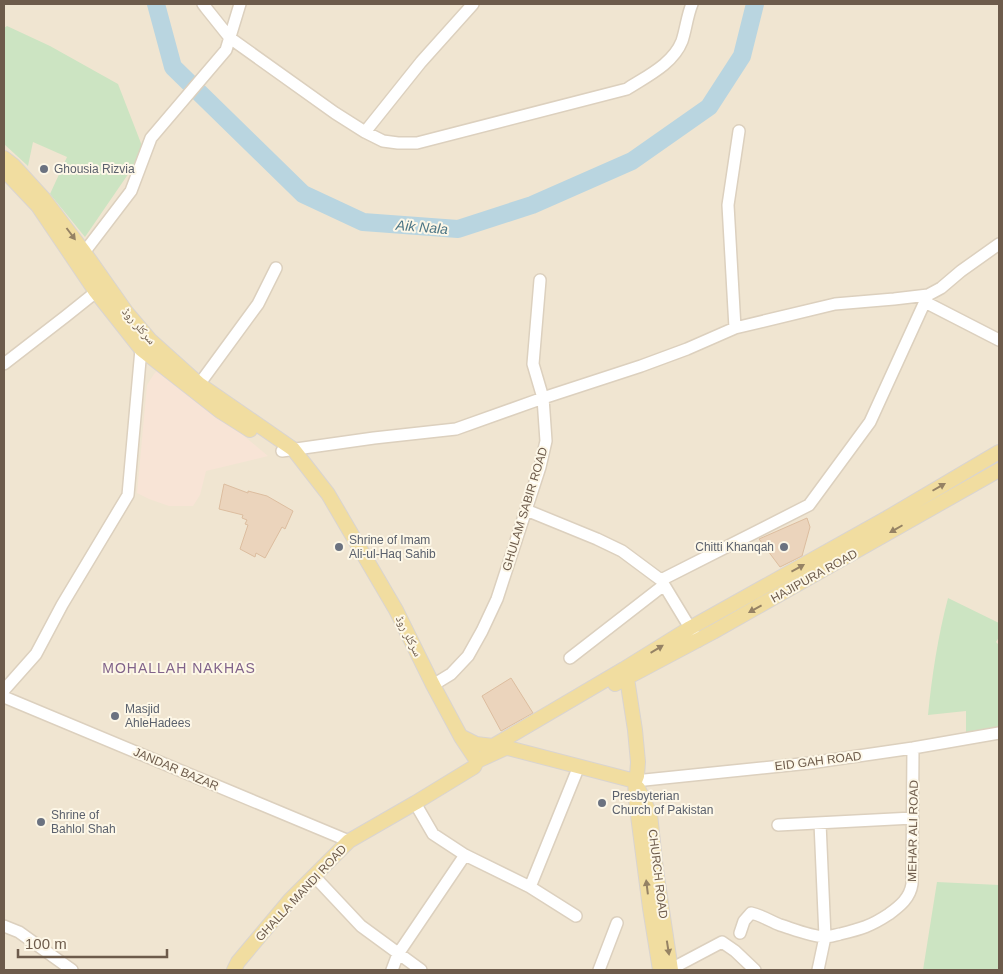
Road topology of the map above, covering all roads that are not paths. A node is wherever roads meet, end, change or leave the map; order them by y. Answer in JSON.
{"nodes":[{"id":1,"x":204,"y":4,"type":"edge"},
{"id":2,"x":240,"y":4,"type":"edge"},
{"id":3,"x":473,"y":4,"type":"edge"},
{"id":4,"x":692,"y":4,"type":"edge"},
{"id":5,"x":230,"y":38,"type":"junction"},
{"id":6,"x":739,"y":131,"type":"dead end"},
{"id":7,"x":365,"y":132,"type":"junction"},
{"id":8,"x":4,"y":158,"type":"edge"},
{"id":9,"x":4,"y":170,"type":"edge"},
{"id":10,"x":999,"y":244,"type":"edge"},
{"id":11,"x":80,"y":258,"type":"junction"},
{"id":12,"x":276,"y":268,"type":"dead end"},
{"id":13,"x":540,"y":280,"type":"dead end"},
{"id":14,"x":96,"y":292,"type":"junction"},
{"id":15,"x":927,"y":298,"type":"junction"},
{"id":16,"x":735,"y":328,"type":"junction"},
{"id":17,"x":999,"y":340,"type":"edge"},
{"id":18,"x":141,"y":349,"type":"junction"},
{"id":19,"x":4,"y":364,"type":"edge"},
{"id":20,"x":196,"y":388,"type":"junction"},
{"id":21,"x":542,"y":398,"type":"junction"},
{"id":22,"x":288,"y":450,"type":"junction"},
{"id":23,"x":999,"y":452,"type":"edge"},
{"id":24,"x":999,"y":470,"type":"edge"},
{"id":25,"x":526,"y":510,"type":"junction"},
{"id":26,"x":662,"y":583,"type":"junction"},
{"id":27,"x":694,"y":635,"type":"junction"},
{"id":28,"x":570,"y":658,"type":"dead end"},
{"id":29,"x":626,"y":673,"type":"junction"},
{"id":30,"x":433,"y":685,"type":"junction"},
{"id":31,"x":4,"y":690,"type":"edge"},
{"id":32,"x":4,"y":697,"type":"edge"},
{"id":33,"x":999,"y":733,"type":"edge"},
{"id":34,"x":461,"y":737,"type":"junction"},
{"id":35,"x":508,"y":748,"type":"junction"},
{"id":36,"x":913,"y":748,"type":"junction"},
{"id":37,"x":477,"y":761,"type":"junction"},
{"id":38,"x":579,"y":766,"type":"junction"},
{"id":39,"x":635,"y":781,"type":"junction"},
{"id":40,"x":415,"y":803,"type":"junction"},
{"id":41,"x":913,"y":818,"type":"junction"},
{"id":42,"x":820,"y":823,"type":"junction"},
{"id":43,"x":778,"y":825,"type":"dead end"},
{"id":44,"x":349,"y":841,"type":"junction"},
{"id":45,"x":465,"y":855,"type":"junction"},
{"id":46,"x":314,"y":876,"type":"junction"},
{"id":47,"x":530,"y":888,"type":"junction"},
{"id":48,"x":576,"y":916,"type":"dead end"},
{"id":49,"x":617,"y":923,"type":"dead end"},
{"id":50,"x":4,"y":926,"type":"edge"},
{"id":51,"x":740,"y":933,"type":"dead end"},
{"id":52,"x":825,"y":937,"type":"junction"},
{"id":53,"x":398,"y":954,"type":"junction"},
{"id":54,"x":72,"y":970,"type":"edge"},
{"id":55,"x":234,"y":970,"type":"edge"},
{"id":56,"x":392,"y":970,"type":"edge"},
{"id":57,"x":421,"y":970,"type":"edge"},
{"id":58,"x":599,"y":970,"type":"edge"},
{"id":59,"x":667,"y":970,"type":"edge"},
{"id":60,"x":755,"y":970,"type":"edge"},
{"id":61,"x":818,"y":970,"type":"edge"}],
"edges":[{"from":1,"to":5,"type":"street"},
{"from":2,"to":5,"type":"street"},
{"from":3,"to":7,"type":"street"},
{"from":4,"to":7,"type":"street"},
{"from":5,"to":7,"type":"street"},
{"from":5,"to":11,"type":"street"},
{"from":6,"to":16,"type":"street"},
{"from":8,"to":11,"type":"main road","name":"سرکلر روڈ","one_way":true},
{"from":9,"to":11,"type":"main road","name":"سرکلر روڈ"},
{"from":10,"to":15,"type":"street"},
{"from":11,"to":14,"type":"main road","name":"سرکلر روڈ"},
{"from":11,"to":20,"type":"main road","name":"سرکلر روڈ"},
{"from":12,"to":20,"type":"street"},
{"from":13,"to":21,"type":"street","name":"GHULAM SABIR ROAD"},
{"from":14,"to":18,"type":"main road","name":"سرکلر روڈ"},
{"from":14,"to":19,"type":"street"},
{"from":15,"to":16,"type":"street"},
{"from":15,"to":17,"type":"street"},
{"from":15,"to":26,"type":"street"},
{"from":16,"to":21,"type":"street"},
{"from":18,"to":20,"type":"main road","name":"سرکلر روڈ"},
{"from":18,"to":31,"type":"street"},
{"from":20,"to":22,"type":"main road","name":"سرکلر روڈ"},
{"from":21,"to":22,"type":"street"},
{"from":21,"to":25,"type":"street","name":"GHULAM SABIR ROAD"},
{"from":22,"to":30,"type":"main road","name":"سرکلر روڈ"},
{"from":27,"to":23,"type":"main road","one_way":true},
{"from":24,"to":27,"type":"main road","name":"HAJIPURA ROAD","one_way":true},
{"from":25,"to":26,"type":"street"},
{"from":25,"to":30,"type":"street","name":"GHULAM SABIR ROAD"},
{"from":26,"to":27,"type":"street"},
{"from":26,"to":28,"type":"street"},
{"from":27,"to":29,"type":"main road","name":"HAJIPURA ROAD"},
{"from":29,"to":34,"type":"main road"},
{"from":29,"to":35,"type":"main road","name":"GHALLA MANDI ROAD"},
{"from":29,"to":39,"type":"main road"},
{"from":30,"to":34,"type":"main road","name":"سرکلر روڈ"},
{"from":32,"to":44,"type":"street","name":"JANDAR BAZAR"},
{"from":33,"to":36,"type":"street","name":"EID GAH ROAD"},
{"from":34,"to":37,"type":"main road","name":"سرکلر روڈ"},
{"from":35,"to":37,"type":"main road","name":"GHALLA MANDI ROAD"},
{"from":35,"to":38,"type":"main road"},
{"from":36,"to":39,"type":"street","name":"EID GAH ROAD"},
{"from":36,"to":41,"type":"street","name":"MEHAR ALI ROAD"},
{"from":37,"to":40,"type":"main road","name":"GHALLA MANDI ROAD"},
{"from":38,"to":39,"type":"main road"},
{"from":38,"to":47,"type":"street"},
{"from":39,"to":59,"type":"main road","name":"CHURCH ROAD"},
{"from":40,"to":44,"type":"main road","name":"GHALLA MANDI ROAD"},
{"from":40,"to":45,"type":"street"},
{"from":41,"to":42,"type":"street"},
{"from":41,"to":52,"type":"street","name":"MEHAR ALI ROAD"},
{"from":42,"to":43,"type":"street"},
{"from":42,"to":52,"type":"street"},
{"from":44,"to":46,"type":"main road","name":"GHALLA MANDI ROAD"},
{"from":45,"to":47,"type":"street"},
{"from":45,"to":53,"type":"street"},
{"from":46,"to":53,"type":"street"},
{"from":46,"to":55,"type":"main road","name":"GHALLA MANDI ROAD"},
{"from":47,"to":48,"type":"street"},
{"from":49,"to":58,"type":"street"},
{"from":50,"to":54,"type":"street"},
{"from":51,"to":52,"type":"street","name":"MEHAR ALI ROAD"},
{"from":52,"to":61,"type":"street"},
{"from":53,"to":56,"type":"street"},
{"from":53,"to":57,"type":"street"},
{"from":59,"to":60,"type":"street"}]}
